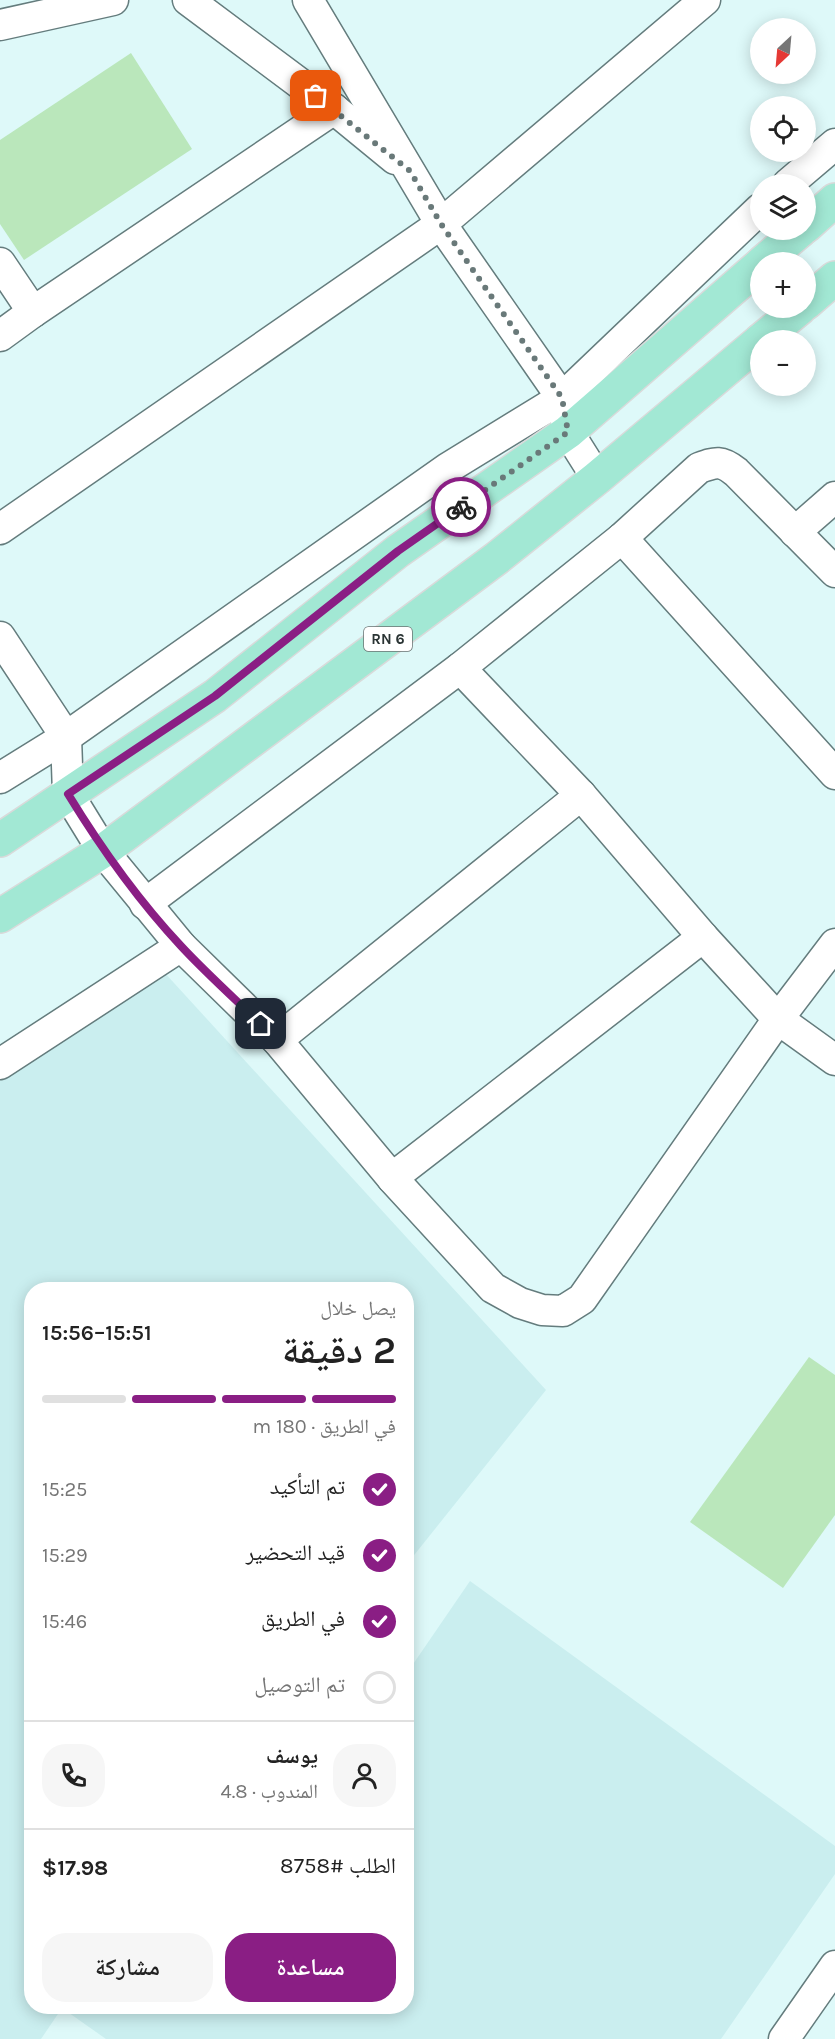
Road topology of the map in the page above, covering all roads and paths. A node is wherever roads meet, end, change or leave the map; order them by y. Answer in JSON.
{"nodes":[{"id":1,"x":113,"y":0,"type":"edge"},
{"id":2,"x":188,"y":0,"type":"edge"},
{"id":3,"x":309,"y":0,"type":"edge"},
{"id":4,"x":705,"y":0,"type":"edge"},
{"id":5,"x":0,"y":25,"type":"edge"},
{"id":6,"x":334,"y":110,"type":"junction"},
{"id":7,"x":835,"y":144,"type":"edge"},
{"id":8,"x":410,"y":171,"type":"junction"},
{"id":9,"x":800,"y":174,"type":"edge"},
{"id":10,"x":835,"y":200,"type":"edge"},
{"id":11,"x":816,"y":217,"type":"edge"},
{"id":12,"x":750,"y":219,"type":"edge"},
{"id":13,"x":441,"y":224,"type":"junction"},
{"id":14,"x":790,"y":240,"type":"edge"},
{"id":15,"x":776,"y":252,"type":"edge"},
{"id":16,"x":0,"y":263,"type":"edge"},
{"id":17,"x":750,"y":274,"type":"edge"},
{"id":18,"x":835,"y":278,"type":"edge"},
{"id":19,"x":816,"y":294,"type":"edge"},
{"id":20,"x":33,"y":312,"type":"junction"},
{"id":21,"x":788,"y":318,"type":"edge"},
{"id":22,"x":774,"y":330,"type":"edge"},
{"id":23,"x":0,"y":336,"type":"edge"},
{"id":24,"x":750,"y":350,"type":"edge"},
{"id":25,"x":562,"y":398,"type":"junction"},
{"id":26,"x":568,"y":432,"type":"junction"},
{"id":27,"x":597,"y":478,"type":"junction"},
{"id":28,"x":835,"y":497,"type":"edge"},
{"id":29,"x":0,"y":529,"type":"edge"},
{"id":30,"x":795,"y":532,"type":"junction"},
{"id":31,"x":622,"y":538,"type":"junction"},
{"id":32,"x":835,"y":572,"type":"edge"},
{"id":33,"x":0,"y":637,"type":"edge"},
{"id":34,"x":460,"y":668,"type":"junction"},
{"id":35,"x":66,"y":737,"type":"junction"},
{"id":36,"x":835,"y":774,"type":"edge"},
{"id":37,"x":0,"y":778,"type":"edge"},
{"id":38,"x":68,"y":794,"type":"junction"},
{"id":39,"x":581,"y":795,"type":"junction"},
{"id":40,"x":0,"y":840,"type":"edge"},
{"id":41,"x":104,"y":851,"type":"junction"},
{"id":42,"x":145,"y":904,"type":"junction"},
{"id":43,"x":0,"y":916,"type":"edge"},
{"id":44,"x":703,"y":937,"type":"junction"},
{"id":45,"x":835,"y":944,"type":"edge"},
{"id":46,"x":181,"y":946,"type":"junction"},
{"id":47,"x":778,"y":1019,"type":"junction"},
{"id":48,"x":277,"y":1040,"type":"junction"},
{"id":49,"x":835,"y":1060,"type":"edge"},
{"id":50,"x":0,"y":1064,"type":"edge"},
{"id":51,"x":392,"y":1178,"type":"junction"},
{"id":52,"x":835,"y":1966,"type":"edge"},
{"id":53,"x":784,"y":2039,"type":"edge"}],
"edges":[{"from":1,"to":5,"type":"street"},
{"from":2,"to":6,"type":"street"},
{"from":3,"to":8,"type":"street"},
{"from":4,"to":13,"type":"street"},
{"from":6,"to":8,"type":"street"},
{"from":6,"to":20,"type":"street"},
{"from":7,"to":9,"type":"street"},
{"from":8,"to":13,"type":"street"},
{"from":10,"to":11,"type":"main road"},
{"from":12,"to":25,"type":"street"},
{"from":13,"to":25,"type":"street"},
{"from":13,"to":29,"type":"street"},
{"from":14,"to":15,"type":"main road"},
{"from":16,"to":20,"type":"street"},
{"from":17,"to":26,"type":"main road"},
{"from":18,"to":19,"type":"main road"},
{"from":20,"to":23,"type":"street"},
{"from":21,"to":22,"type":"main road","number":"RN 6"},
{"from":24,"to":27,"type":"main road","number":"RN 6"},
{"from":25,"to":26,"type":"street"},
{"from":25,"to":35,"type":"street"},
{"from":26,"to":27,"type":"street"},
{"from":26,"to":38,"type":"main road"},
{"from":27,"to":41,"type":"main road","number":"RN 6"},
{"from":28,"to":30,"type":"street"},
{"from":30,"to":31,"type":"street"},
{"from":30,"to":32,"type":"street"},
{"from":31,"to":34,"type":"street"},
{"from":31,"to":36,"type":"street"},
{"from":33,"to":35,"type":"street"},
{"from":34,"to":39,"type":"street"},
{"from":34,"to":42,"type":"street"},
{"from":35,"to":37,"type":"street"},
{"from":35,"to":38,"type":"street"},
{"from":38,"to":40,"type":"main road"},
{"from":38,"to":41,"type":"street"},
{"from":39,"to":44,"type":"street"},
{"from":39,"to":48,"type":"street"},
{"from":41,"to":42,"type":"street"},
{"from":41,"to":43,"type":"main road","number":"RN 6"},
{"from":42,"to":46,"type":"street"},
{"from":44,"to":47,"type":"street"},
{"from":44,"to":51,"type":"street"},
{"from":45,"to":47,"type":"street"},
{"from":46,"to":48,"type":"street"},
{"from":46,"to":50,"type":"street"},
{"from":47,"to":49,"type":"street"},
{"from":47,"to":51,"type":"street"},
{"from":48,"to":51,"type":"street"},
{"from":52,"to":53,"type":"street"}]}
